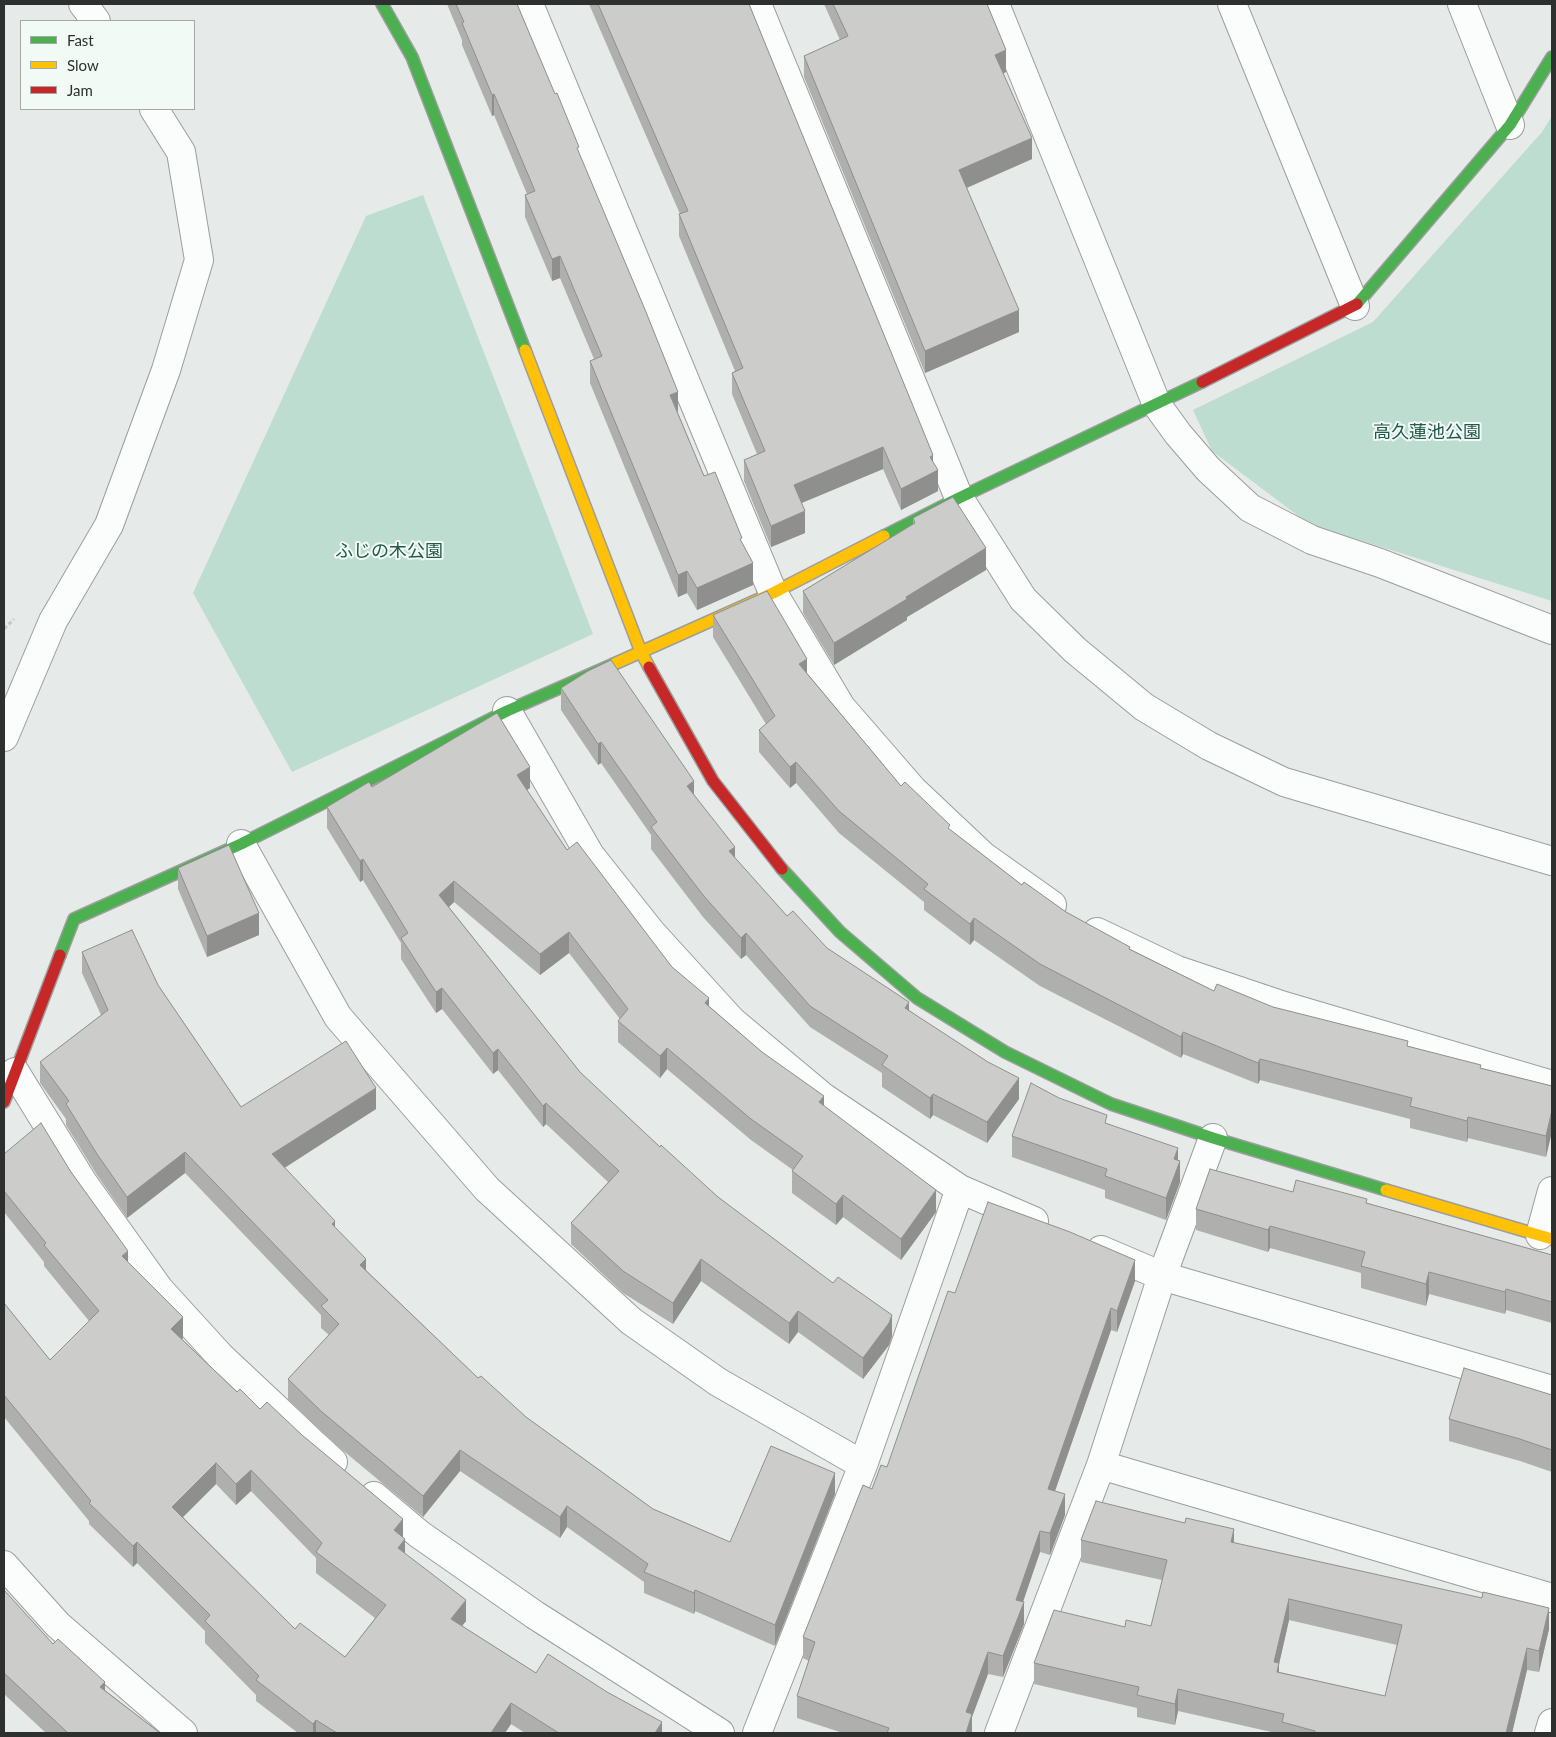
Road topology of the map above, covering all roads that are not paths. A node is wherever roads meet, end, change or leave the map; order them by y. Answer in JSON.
{"nodes":[{"id":1,"x":83,"y":4,"type":"edge"},
{"id":2,"x":382,"y":4,"type":"edge"},
{"id":3,"x":529,"y":4,"type":"edge"},
{"id":4,"x":758,"y":4,"type":"edge"},
{"id":5,"x":995,"y":4,"type":"edge"},
{"id":6,"x":1232,"y":4,"type":"edge"},
{"id":7,"x":1462,"y":4,"type":"edge"},
{"id":8,"x":95,"y":20,"type":"edge"},
{"id":9,"x":1552,"y":57,"type":"edge"},
{"id":10,"x":155,"y":110,"type":"edge"},
{"id":11,"x":1510,"y":125,"type":"junction"},
{"id":12,"x":1355,"y":306,"type":"junction"},
{"id":13,"x":1157,"y":405,"type":"junction"},
{"id":14,"x":959,"y":498,"type":"junction"},
{"id":15,"x":773,"y":592,"type":"junction"},
{"id":16,"x":1552,"y":630,"type":"edge"},
{"id":17,"x":641,"y":652,"type":"junction"},
{"id":18,"x":507,"y":711,"type":"junction"},
{"id":19,"x":4,"y":737,"type":"edge"},
{"id":20,"x":241,"y":844,"type":"junction"},
{"id":21,"x":1552,"y":861,"type":"edge"},
{"id":22,"x":15,"y":1072,"type":"junction"},
{"id":23,"x":1552,"y":1085,"type":"edge"},
{"id":24,"x":4,"y":1102,"type":"edge"},
{"id":25,"x":1213,"y":1138,"type":"junction"},
{"id":26,"x":960,"y":1189,"type":"junction"},
{"id":27,"x":1552,"y":1191,"type":"edge"},
{"id":28,"x":1546,"y":1237,"type":"edge"},
{"id":29,"x":1162,"y":1276,"type":"junction"},
{"id":30,"x":1552,"y":1390,"type":"edge"},
{"id":31,"x":863,"y":1465,"type":"junction"},
{"id":32,"x":1101,"y":1466,"type":"junction"},
{"id":33,"x":4,"y":1565,"type":"edge"},
{"id":34,"x":1552,"y":1598,"type":"edge"},
{"id":35,"x":1552,"y":1723,"type":"edge"},
{"id":36,"x":183,"y":1733,"type":"edge"},
{"id":37,"x":720,"y":1733,"type":"edge"},
{"id":38,"x":757,"y":1733,"type":"edge"},
{"id":39,"x":1000,"y":1733,"type":"edge"},
{"id":40,"x":1549,"y":1733,"type":"edge"}],
"edges":[{"from":1,"to":8,"type":"street"},
{"from":2,"to":17,"type":"street"},
{"from":3,"to":15,"type":"street"},
{"from":4,"to":14,"type":"street"},
{"from":5,"to":13,"type":"street"},
{"from":6,"to":12,"type":"street"},
{"from":7,"to":11,"type":"street"},
{"from":9,"to":11,"type":"street"},
{"from":10,"to":19,"type":"street"},
{"from":11,"to":12,"type":"street"},
{"from":12,"to":13,"type":"street"},
{"from":13,"to":14,"type":"street"},
{"from":13,"to":16,"type":"street"},
{"from":14,"to":15,"type":"street"},
{"from":14,"to":21,"type":"street"},
{"from":15,"to":17,"type":"street"},
{"from":15,"to":23,"type":"street"},
{"from":17,"to":18,"type":"street"},
{"from":17,"to":25,"type":"street"},
{"from":18,"to":20,"type":"street"},
{"from":18,"to":26,"type":"street"},
{"from":20,"to":22,"type":"street"},
{"from":20,"to":31,"type":"street"},
{"from":22,"to":24,"type":"street"},
{"from":22,"to":37,"type":"street"},
{"from":25,"to":28,"type":"street"},
{"from":25,"to":29,"type":"street"},
{"from":26,"to":29,"type":"street"},
{"from":26,"to":31,"type":"street"},
{"from":27,"to":28,"type":"street"},
{"from":29,"to":30,"type":"street"},
{"from":29,"to":32,"type":"street"},
{"from":31,"to":38,"type":"street"},
{"from":32,"to":34,"type":"street"},
{"from":32,"to":39,"type":"street"},
{"from":33,"to":36,"type":"street"},
{"from":35,"to":40,"type":"street"}]}
